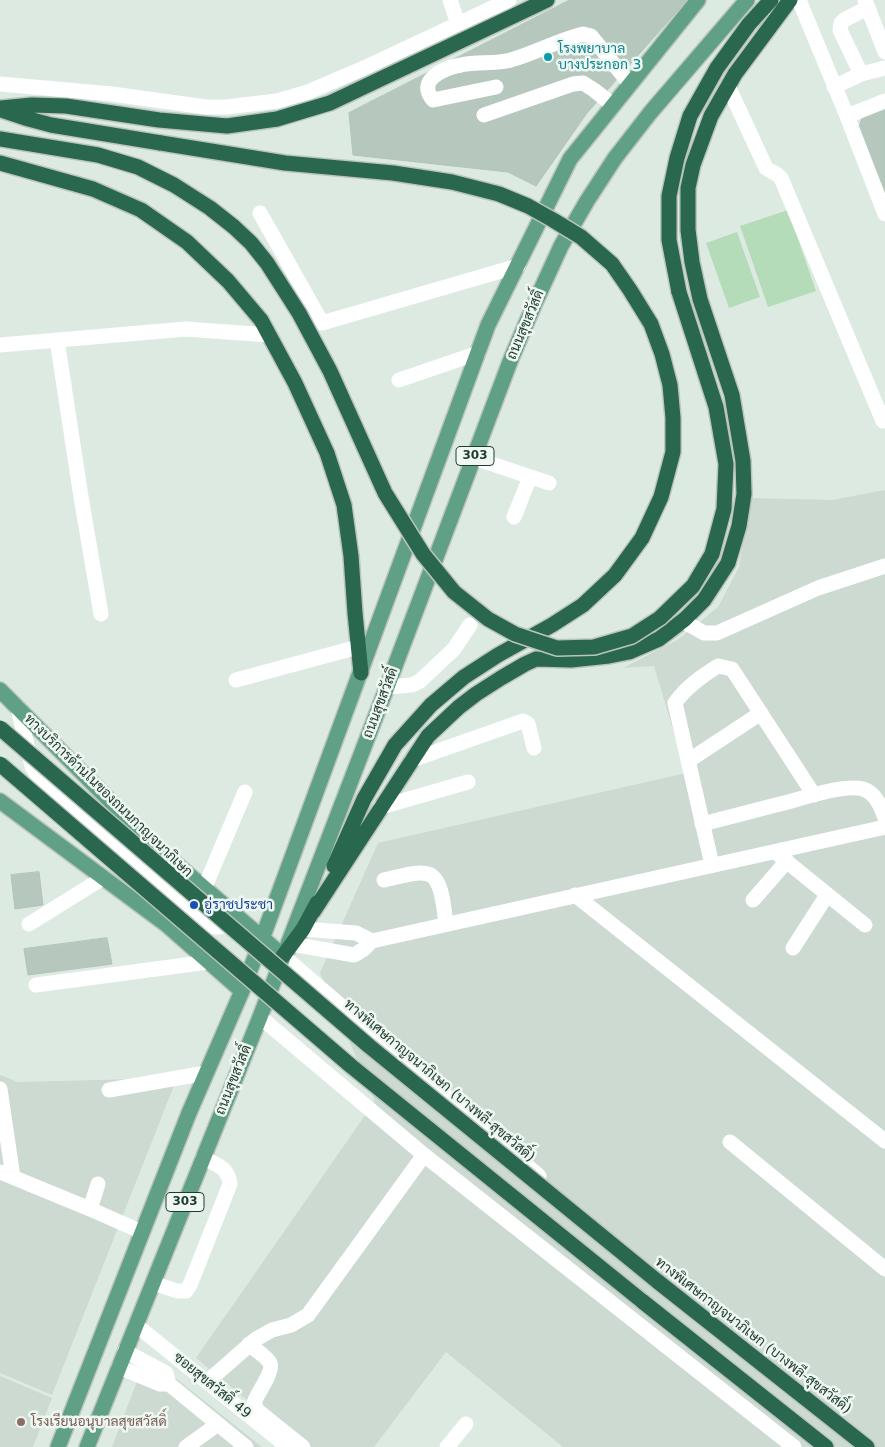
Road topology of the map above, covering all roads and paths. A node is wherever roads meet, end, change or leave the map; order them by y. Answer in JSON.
{"nodes":[{"id":1,"x":450,"y":0,"type":"edge"},
{"id":2,"x":547,"y":0,"type":"edge"},
{"id":3,"x":698,"y":0,"type":"edge"},
{"id":4,"x":746,"y":0,"type":"edge"},
{"id":5,"x":771,"y":0,"type":"edge"},
{"id":6,"x":790,"y":0,"type":"edge"},
{"id":7,"x":799,"y":0,"type":"edge"},
{"id":8,"x":503,"y":1,"type":"edge"},
{"id":9,"x":866,"y":4,"type":"edge"},
{"id":10,"x":458,"y":24,"type":"junction"},
{"id":11,"x":885,"y":52,"type":"edge"},
{"id":12,"x":885,"y":68,"type":"edge"},
{"id":13,"x":861,"y":74,"type":"junction"},
{"id":14,"x":0,"y":84,"type":"edge"},
{"id":15,"x":630,"y":84,"type":"junction"},
{"id":16,"x":728,"y":86,"type":"junction"},
{"id":17,"x":496,"y":87,"type":"dead end"},
{"id":18,"x":834,"y":87,"type":"junction"},
{"id":19,"x":885,"y":101,"type":"edge"},
{"id":20,"x":614,"y":105,"type":"junction"},
{"id":21,"x":0,"y":108,"type":"edge"},
{"id":22,"x":484,"y":115,"type":"dead end"},
{"id":23,"x":847,"y":116,"type":"junction"},
{"id":24,"x":0,"y":139,"type":"edge"},
{"id":25,"x":0,"y":163,"type":"edge"},
{"id":26,"x":260,"y":213,"type":"dead end"},
{"id":27,"x":885,"y":214,"type":"edge"},
{"id":28,"x":518,"y":266,"type":"junction"},
{"id":29,"x":269,"y":335,"type":"junction"},
{"id":30,"x":57,"y":340,"type":"junction"},
{"id":31,"x":0,"y":345,"type":"edge"},
{"id":32,"x":478,"y":353,"type":"junction"},
{"id":33,"x":399,"y":380,"type":"dead end"},
{"id":34,"x":883,"y":421,"type":"dead end"},
{"id":35,"x":474,"y":458,"type":"junction"},
{"id":36,"x":530,"y":476,"type":"junction"},
{"id":37,"x":549,"y":483,"type":"dead end"},
{"id":38,"x":514,"y":517,"type":"dead end"},
{"id":39,"x":885,"y":566,"type":"edge"},
{"id":40,"x":101,"y":614,"type":"dead end"},
{"id":41,"x":683,"y":621,"type":"junction"},
{"id":42,"x":470,"y":625,"type":"dead end"},
{"id":43,"x":358,"y":647,"type":"junction"},
{"id":44,"x":361,"y":673,"type":"junction"},
{"id":45,"x":236,"y":680,"type":"dead end"},
{"id":46,"x":387,"y":687,"type":"junction"},
{"id":47,"x":0,"y":690,"type":"edge"},
{"id":48,"x":18,"y":708,"type":"junction"},
{"id":49,"x":761,"y":713,"type":"junction"},
{"id":50,"x":0,"y":728,"type":"edge"},
{"id":51,"x":534,"y":748,"type":"dead end"},
{"id":52,"x":412,"y":760,"type":"junction"},
{"id":53,"x":688,"y":761,"type":"junction"},
{"id":54,"x":0,"y":764,"type":"edge"},
{"id":55,"x":468,"y":782,"type":"dead end"},
{"id":56,"x":245,"y":792,"type":"dead end"},
{"id":57,"x":814,"y":795,"type":"junction"},
{"id":58,"x":0,"y":801,"type":"edge"},
{"id":59,"x":381,"y":807,"type":"junction"},
{"id":60,"x":885,"y":818,"type":"edge"},
{"id":61,"x":702,"y":824,"type":"junction"},
{"id":62,"x":885,"y":827,"type":"edge"},
{"id":63,"x":781,"y":856,"type":"junction"},
{"id":64,"x":712,"y":865,"type":"junction"},
{"id":65,"x":103,"y":878,"type":"junction"},
{"id":66,"x":384,"y":880,"type":"dead end"},
{"id":67,"x":204,"y":889,"type":"junction"},
{"id":68,"x":575,"y":895,"type":"junction"},
{"id":69,"x":827,"y":895,"type":"junction"},
{"id":70,"x":753,"y":900,"type":"dead end"},
{"id":71,"x":313,"y":912,"type":"junction"},
{"id":72,"x":238,"y":918,"type":"junction"},
{"id":73,"x":29,"y":924,"type":"dead end"},
{"id":74,"x":446,"y":924,"type":"junction"},
{"id":75,"x":865,"y":925,"type":"dead end"},
{"id":76,"x":303,"y":929,"type":"junction"},
{"id":77,"x":262,"y":939,"type":"junction"},
{"id":78,"x":372,"y":941,"type":"junction"},
{"id":79,"x":792,"y":948,"type":"dead end"},
{"id":80,"x":287,"y":950,"type":"junction"},
{"id":81,"x":208,"y":962,"type":"junction"},
{"id":82,"x":36,"y":985,"type":"dead end"},
{"id":83,"x":242,"y":991,"type":"junction"},
{"id":84,"x":260,"y":1017,"type":"junction"},
{"id":85,"x":206,"y":1073,"type":"junction"},
{"id":86,"x":0,"y":1089,"type":"edge"},
{"id":87,"x":109,"y":1090,"type":"dead end"},
{"id":88,"x":885,"y":1141,"type":"edge"},
{"id":89,"x":730,"y":1142,"type":"dead end"},
{"id":90,"x":424,"y":1155,"type":"junction"},
{"id":91,"x":203,"y":1158,"type":"junction"},
{"id":92,"x":6,"y":1175,"type":"edge"},
{"id":93,"x":98,"y":1184,"type":"dead end"},
{"id":94,"x":90,"y":1209,"type":"junction"},
{"id":95,"x":142,"y":1232,"type":"junction"},
{"id":96,"x":885,"y":1268,"type":"edge"},
{"id":97,"x":153,"y":1283,"type":"junction"},
{"id":98,"x":136,"y":1325,"type":"junction"},
{"id":99,"x":249,"y":1344,"type":"junction"},
{"id":100,"x":125,"y":1351,"type":"junction"},
{"id":101,"x":119,"y":1367,"type":"junction"},
{"id":102,"x":207,"y":1382,"type":"junction"},
{"id":103,"x":170,"y":1384,"type":"junction"},
{"id":104,"x":218,"y":1424,"type":"junction"},
{"id":105,"x":466,"y":1424,"type":"dead end"},
{"id":106,"x":850,"y":1425,"type":"dead end"},
{"id":107,"x":58,"y":1447,"type":"edge"},
{"id":108,"x":87,"y":1447,"type":"edge"},
{"id":109,"x":186,"y":1447,"type":"edge"},
{"id":110,"x":246,"y":1447,"type":"edge"},
{"id":111,"x":288,"y":1447,"type":"edge"},
{"id":112,"x":303,"y":1447,"type":"edge"},
{"id":113,"x":447,"y":1447,"type":"edge"},
{"id":114,"x":794,"y":1447,"type":"edge"},
{"id":115,"x":826,"y":1447,"type":"edge"},
{"id":116,"x":867,"y":1447,"type":"edge"}],
"edges":[{"from":1,"to":10,"type":"street"},
{"from":2,"to":21,"type":"highway"},
{"from":3,"to":15,"type":"main road","name":"ถนนสุขสวัสดิ์","number":"303"},
{"from":4,"to":35,"type":"main road","name":"ถนนสุขสวัสดิ์","number":"303"},
{"from":5,"to":24,"type":"highway","bridge":true},
{"from":6,"to":16,"type":"highway"},
{"from":7,"to":18,"type":"street"},
{"from":8,"to":10,"type":"street"},
{"from":9,"to":11,"type":"street"},
{"from":9,"to":13,"type":"street"},
{"from":10,"to":14,"type":"street"},
{"from":12,"to":13,"type":"street"},
{"from":13,"to":18,"type":"street"},
{"from":15,"to":17,"type":"street"},
{"from":15,"to":20,"type":"main road","name":"ถนนสุขสวัสดิ์","number":"303"},
{"from":16,"to":34,"type":"street"},
{"from":16,"to":41,"type":"highway"},
{"from":18,"to":23,"type":"street"},
{"from":19,"to":23,"type":"street"},
{"from":20,"to":22,"type":"street"},
{"from":20,"to":28,"type":"main road","name":"ถนนสุขสวัสดิ์","number":"303"},
{"from":21,"to":71,"type":"highway","bridge":true},
{"from":23,"to":27,"type":"street"},
{"from":25,"to":29,"type":"highway"},
{"from":26,"to":28,"type":"street"},
{"from":28,"to":32,"type":"main road","name":"ถนนสุขสวัสดิ์","number":"303"},
{"from":29,"to":30,"type":"street"},
{"from":29,"to":43,"type":"highway"},
{"from":30,"to":31,"type":"street"},
{"from":30,"to":40,"type":"street"},
{"from":32,"to":33,"type":"street"},
{"from":32,"to":44,"type":"main road","name":"ถนนสุขสวัสดิ์","number":"303"},
{"from":35,"to":36,"type":"street"},
{"from":35,"to":46,"type":"main road","name":"ถนนสุขสวัสดิ์","number":"303"},
{"from":36,"to":37,"type":"street"},
{"from":36,"to":38,"type":"street"},
{"from":39,"to":41,"type":"street"},
{"from":41,"to":52,"type":"highway"},
{"from":42,"to":46,"type":"street"},
{"from":43,"to":44,"type":"highway"},
{"from":43,"to":45,"type":"street"},
{"from":44,"to":77,"type":"main road","name":"ถนนสุขสวัสดิ์","number":"303"},
{"from":46,"to":80,"type":"main road","name":"ถนนสุขสวัสดิ์","number":"303"},
{"from":47,"to":48,"type":"main road","name":"ทางบริการด้านในของถนนกาญจนาภิเษก"},
{"from":48,"to":67,"type":"main road","name":"ทางบริการด้านในของถนนกาญจนาภิเษก"},
{"from":48,"to":72,"type":"street"},
{"from":49,"to":53,"type":"street"},
{"from":49,"to":53,"type":"street"},
{"from":49,"to":57,"type":"street"},
{"from":50,"to":116,"type":"highway","name":"ทางพิเศษกาญจนาภิเษก (บางพลี-สุขสวัสดิ์)","bridge":true},
{"from":51,"to":52,"type":"street"},
{"from":52,"to":59,"type":"highway"},
{"from":53,"to":61,"type":"street"},
{"from":54,"to":115,"type":"highway","bridge":true},
{"from":55,"to":59,"type":"street"},
{"from":56,"to":67,"type":"street"},
{"from":57,"to":60,"type":"street"},
{"from":57,"to":61,"type":"street"},
{"from":58,"to":65,"type":"main road"},
{"from":59,"to":71,"type":"highway"},
{"from":61,"to":64,"type":"street"},
{"from":62,"to":63,"type":"street"},
{"from":63,"to":64,"type":"street"},
{"from":63,"to":69,"type":"street"},
{"from":63,"to":70,"type":"street"},
{"from":64,"to":68,"type":"street"},
{"from":65,"to":73,"type":"street"},
{"from":65,"to":81,"type":"main road"},
{"from":66,"to":74,"type":"street"},
{"from":67,"to":72,"type":"main road","name":"ทางบริการด้านในของถนนกาญจนาภิเษก"},
{"from":68,"to":74,"type":"street"},
{"from":68,"to":88,"type":"street"},
{"from":69,"to":75,"type":"street"},
{"from":69,"to":79,"type":"street"},
{"from":71,"to":76,"type":"highway"},
{"from":72,"to":77,"type":"main road","name":"ทางบริการด้านในของถนนกาญจนาภิเษก"},
{"from":74,"to":78,"type":"street"},
{"from":76,"to":78,"type":"street"},
{"from":76,"to":80,"type":"highway"},
{"from":77,"to":80,"type":"main road","name":"ทางบริการด้านในของถนนกาญจนาภิเษก"},
{"from":77,"to":83,"type":"main road","name":"ถนนสุขสวัสดิ์","number":"303"},
{"from":78,"to":80,"type":"street"},
{"from":80,"to":84,"type":"main road","name":"ถนนสุขสวัสดิ์","number":"303"},
{"from":80,"to":106,"type":"street"},
{"from":81,"to":82,"type":"street"},
{"from":81,"to":83,"type":"main road"},
{"from":83,"to":85,"type":"main road","name":"ถนนสุขสวัสดิ์","number":"303"},
{"from":84,"to":90,"type":"street"},
{"from":84,"to":91,"type":"main road","name":"ถนนสุขสวัสดิ์","number":"303"},
{"from":85,"to":87,"type":"street"},
{"from":85,"to":95,"type":"main road","name":"ถนนสุขสวัสดิ์","number":"303"},
{"from":86,"to":92,"type":"street"},
{"from":89,"to":96,"type":"street"},
{"from":90,"to":99,"type":"street"},
{"from":90,"to":114,"type":"street"},
{"from":91,"to":97,"type":"main road","name":"ถนนสุขสวัสดิ์","number":"303"},
{"from":91,"to":97,"type":"street"},
{"from":92,"to":94,"type":"street"},
{"from":93,"to":94,"type":"street"},
{"from":94,"to":95,"type":"street"},
{"from":95,"to":107,"type":"main road","name":"ถนนสุขสวัสดิ์","number":"303"},
{"from":97,"to":98,"type":"main road","name":"ถนนสุขสวัสดิ์","number":"303"},
{"from":98,"to":100,"type":"main road","name":"ถนนสุขสวัสดิ์","number":"303"},
{"from":98,"to":102,"type":"street","name":"ซอยสุขสวัสดิ์ 49"},
{"from":99,"to":102,"type":"street"},
{"from":99,"to":112,"type":"street"},
{"from":100,"to":101,"type":"main road","name":"ถนนสุขสวัสดิ์","number":"303"},
{"from":100,"to":103,"type":"street"},
{"from":101,"to":103,"type":"street"},
{"from":101,"to":108,"type":"main road","name":"ถนนสุขสวัสดิ์","number":"303"},
{"from":102,"to":111,"type":"street","name":"ซอยสุขสวัสดิ์ 49"},
{"from":103,"to":104,"type":"street"},
{"from":104,"to":109,"type":"street"},
{"from":104,"to":110,"type":"street"},
{"from":105,"to":113,"type":"street"}]}
